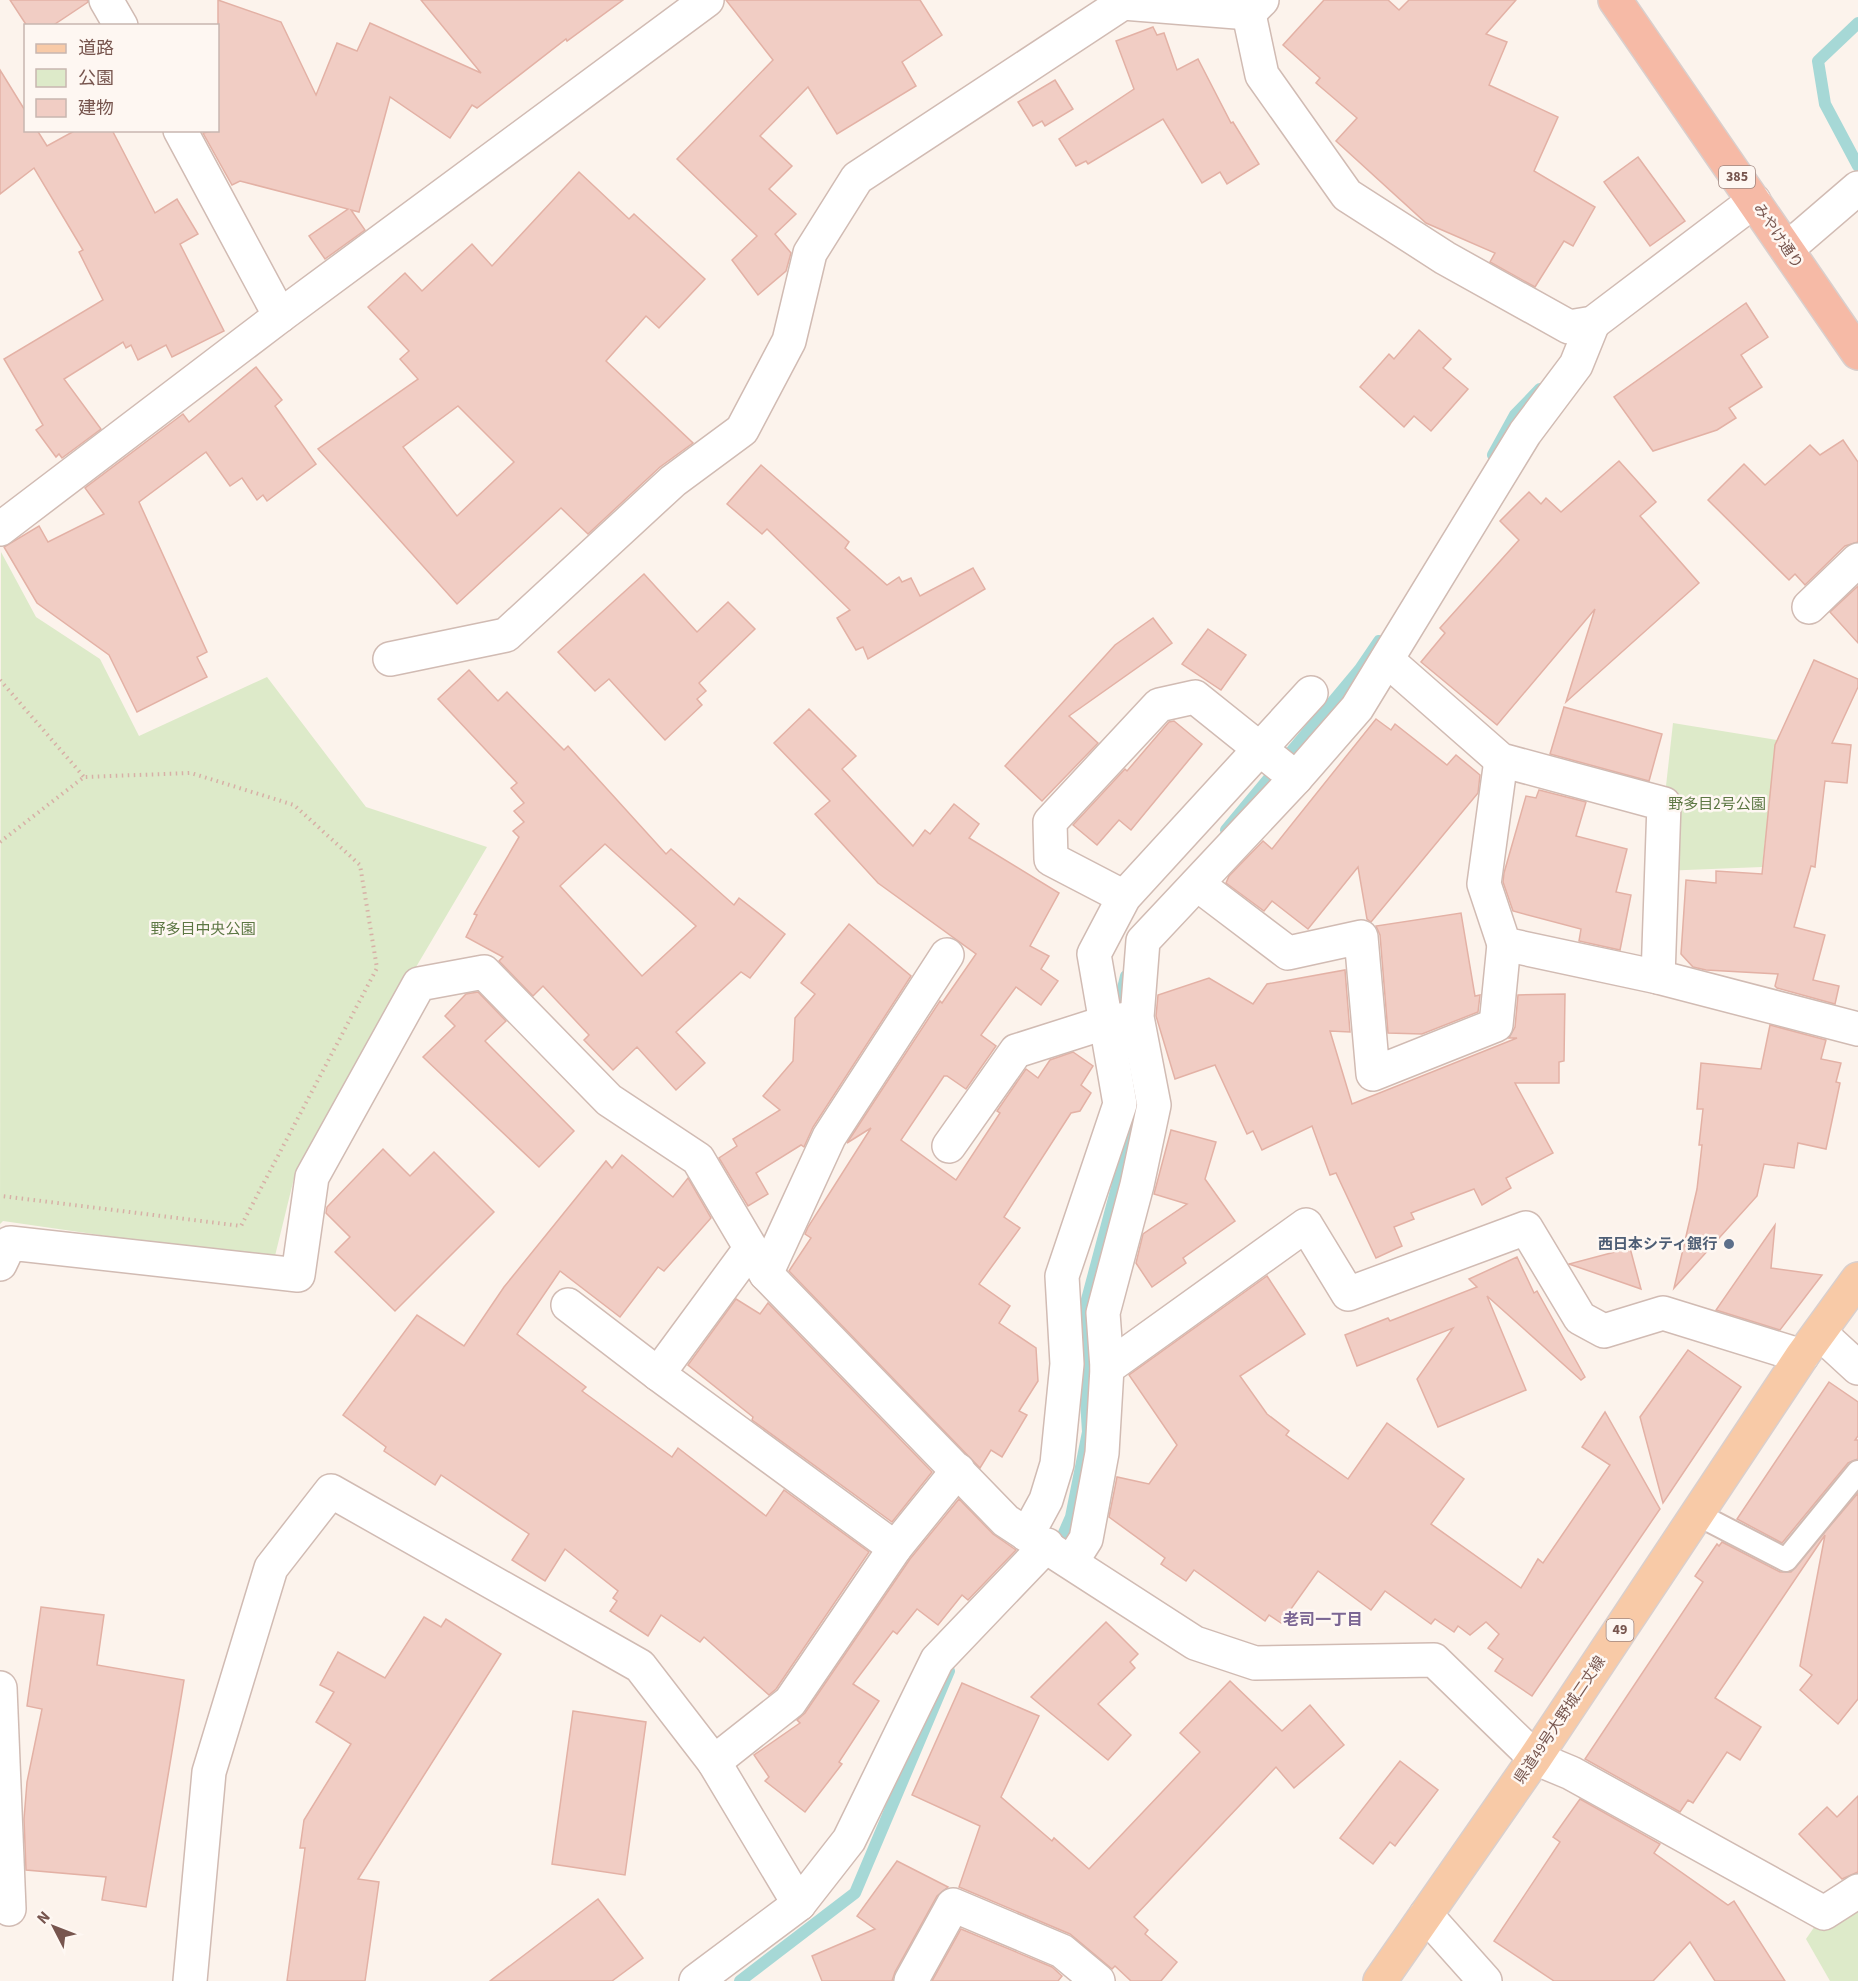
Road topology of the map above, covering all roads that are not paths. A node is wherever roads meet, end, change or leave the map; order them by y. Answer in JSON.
{"nodes":[{"id":1,"x":106,"y":0,"type":"edge"},
{"id":2,"x":707,"y":0,"type":"edge"},
{"id":3,"x":1616,"y":0,"type":"edge"},
{"id":4,"x":1252,"y":4,"type":"edge"},
{"id":5,"x":120,"y":24,"type":"edge"},
{"id":6,"x":181,"y":132,"type":"edge"},
{"id":7,"x":1858,"y":188,"type":"edge"},
{"id":8,"x":1754,"y":201,"type":"junction"},
{"id":9,"x":1787,"y":249,"type":"junction"},
{"id":10,"x":280,"y":316,"type":"junction"},
{"id":11,"x":1593,"y":323,"type":"junction"},
{"id":12,"x":1858,"y":353,"type":"edge"},
{"id":13,"x":0,"y":529,"type":"edge"},
{"id":14,"x":1858,"y":560,"type":"edge"},
{"id":15,"x":1809,"y":607,"type":"dead end"},
{"id":16,"x":390,"y":659,"type":"dead end"},
{"id":17,"x":1387,"y":660,"type":"junction"},
{"id":18,"x":1311,"y":693,"type":"dead end"},
{"id":19,"x":1501,"y":760,"type":"junction"},
{"id":20,"x":1276,"y":763,"type":"junction"},
{"id":21,"x":1197,"y":884,"type":"junction"},
{"id":22,"x":1124,"y":897,"type":"junction"},
{"id":23,"x":1504,"y":944,"type":"junction"},
{"id":24,"x":947,"y":955,"type":"dead end"},
{"id":25,"x":1658,"y":978,"type":"junction"},
{"id":26,"x":1122,"y":1020,"type":"junction"},
{"id":27,"x":1858,"y":1029,"type":"edge"},
{"id":28,"x":950,"y":1146,"type":"dead end"},
{"id":29,"x":758,"y":1262,"type":"junction"},
{"id":30,"x":0,"y":1264,"type":"edge"},
{"id":31,"x":1858,"y":1279,"type":"edge"},
{"id":32,"x":568,"y":1305,"type":"dead end"},
{"id":33,"x":1811,"y":1345,"type":"junction"},
{"id":34,"x":1107,"y":1368,"type":"junction"},
{"id":35,"x":1858,"y":1368,"type":"edge"},
{"id":36,"x":658,"y":1374,"type":"junction"},
{"id":37,"x":958,"y":1470,"type":"junction"},
{"id":38,"x":1858,"y":1472,"type":"edge"},
{"id":39,"x":1697,"y":1514,"type":"junction"},
{"id":40,"x":1048,"y":1547,"type":"junction"},
{"id":41,"x":896,"y":1548,"type":"junction"},
{"id":42,"x":0,"y":1688,"type":"edge"},
{"id":43,"x":1535,"y":1758,"type":"junction"},
{"id":44,"x":714,"y":1762,"type":"junction"},
{"id":45,"x":1858,"y":1890,"type":"edge"},
{"id":46,"x":799,"y":1904,"type":"junction"},
{"id":47,"x":9,"y":1909,"type":"dead end"},
{"id":48,"x":1426,"y":1915,"type":"junction"},
{"id":49,"x":190,"y":1981,"type":"edge"},
{"id":50,"x":696,"y":1981,"type":"edge"},
{"id":51,"x":911,"y":1981,"type":"edge"},
{"id":52,"x":1098,"y":1981,"type":"edge"},
{"id":53,"x":1380,"y":1981,"type":"edge"},
{"id":54,"x":1485,"y":1981,"type":"edge"}],
"edges":[{"from":1,"to":5,"type":"street"},
{"from":2,"to":10,"type":"street"},
{"from":3,"to":8,"type":"highway","name":"みやけ通り","number":"385"},
{"from":4,"to":11,"type":"street"},
{"from":4,"to":16,"type":"street"},
{"from":6,"to":10,"type":"street"},
{"from":7,"to":9,"type":"street"},
{"from":8,"to":9,"type":"highway","name":"みやけ通り","number":"385"},
{"from":8,"to":11,"type":"street"},
{"from":9,"to":12,"type":"highway","name":"みやけ通り","number":"385"},
{"from":10,"to":13,"type":"street"},
{"from":11,"to":17,"type":"street"},
{"from":14,"to":15,"type":"street"},
{"from":17,"to":19,"type":"street"},
{"from":17,"to":20,"type":"street"},
{"from":18,"to":20,"type":"street"},
{"from":19,"to":23,"type":"street"},
{"from":19,"to":25,"type":"street"},
{"from":20,"to":21,"type":"street"},
{"from":20,"to":22,"type":"street"},
{"from":20,"to":22,"type":"street"},
{"from":21,"to":23,"type":"street"},
{"from":21,"to":26,"type":"street"},
{"from":22,"to":26,"type":"street"},
{"from":23,"to":25,"type":"street"},
{"from":24,"to":29,"type":"street"},
{"from":25,"to":27,"type":"street"},
{"from":26,"to":28,"type":"street"},
{"from":26,"to":34,"type":"street"},
{"from":26,"to":40,"type":"street"},
{"from":29,"to":30,"type":"street"},
{"from":29,"to":36,"type":"street"},
{"from":29,"to":37,"type":"street"},
{"from":31,"to":33,"type":"main road","name":"県道49号大野城二丈線","number":"49"},
{"from":32,"to":36,"type":"street"},
{"from":33,"to":34,"type":"street"},
{"from":33,"to":35,"type":"street"},
{"from":33,"to":39,"type":"main road","name":"県道49号大野城二丈線","number":"49"},
{"from":34,"to":40,"type":"street"},
{"from":36,"to":41,"type":"street"},
{"from":37,"to":40,"type":"street"},
{"from":37,"to":41,"type":"street"},
{"from":38,"to":39,"type":"lane"},
{"from":39,"to":43,"type":"main road","name":"県道49号大野城二丈線","number":"49"},
{"from":40,"to":43,"type":"street"},
{"from":40,"to":46,"type":"street"},
{"from":41,"to":44,"type":"street"},
{"from":42,"to":47,"type":"street"},
{"from":43,"to":45,"type":"street"},
{"from":43,"to":48,"type":"main road","name":"県道49号大野城二丈線","number":"49"},
{"from":44,"to":46,"type":"street"},
{"from":44,"to":49,"type":"street"},
{"from":46,"to":50,"type":"street"},
{"from":48,"to":53,"type":"main road","name":"県道49号大野城二丈線","number":"49"},
{"from":48,"to":54,"type":"street"},
{"from":51,"to":52,"type":"street"}]}
